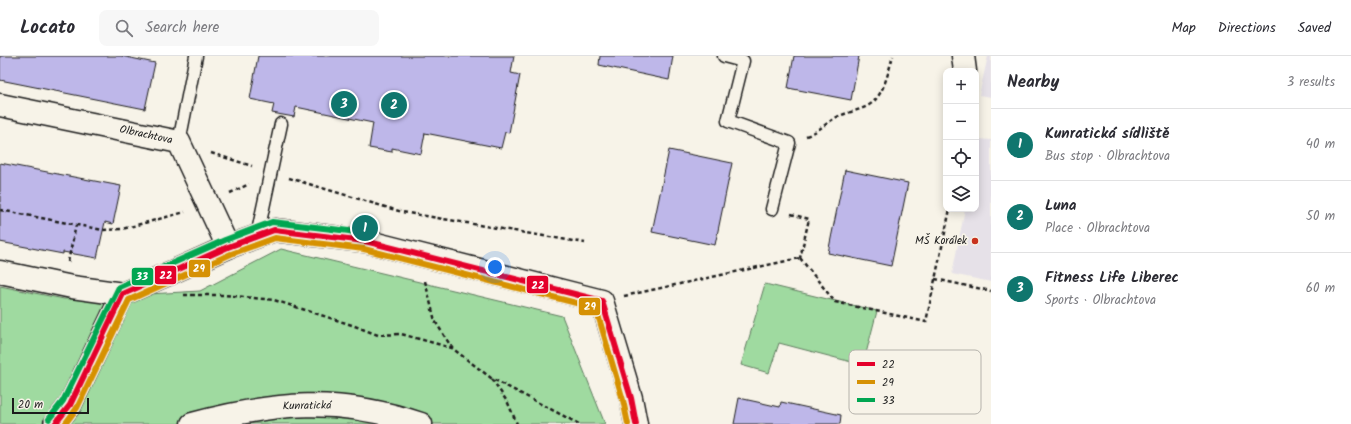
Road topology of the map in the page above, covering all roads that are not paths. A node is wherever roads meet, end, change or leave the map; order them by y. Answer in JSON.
{"nodes":[{"id":1,"x":196,"y":56,"type":"edge"},
{"id":2,"x":724,"y":56,"type":"edge"},
{"id":3,"x":963,"y":56,"type":"edge"},
{"id":4,"x":965,"y":68,"type":"edge"},
{"id":5,"x":0,"y":105,"type":"edge"},
{"id":6,"x":281,"y":124,"type":"dead end"},
{"id":7,"x":179,"y":142,"type":"junction"},
{"id":8,"x":772,"y":210,"type":"road end"},
{"id":9,"x":257,"y":236,"type":"junction"},
{"id":10,"x":228,"y":247,"type":"junction"},
{"id":11,"x":0,"y":272,"type":"edge"},
{"id":12,"x":123,"y":294,"type":"junction"},
{"id":13,"x":55,"y":424,"type":"edge"},
{"id":14,"x":192,"y":424,"type":"edge"},
{"id":15,"x":421,"y":424,"type":"edge"},
{"id":16,"x":636,"y":424,"type":"edge"}],
"edges":[{"from":1,"to":7,"type":"lane"},
{"from":2,"to":8,"type":"lane"},
{"from":3,"to":4,"type":"street"},
{"from":5,"to":7,"type":"street","name":"Olbrachtova"},
{"from":6,"to":9,"type":"lane"},
{"from":7,"to":10,"type":"street","name":"Olbrachtova"},
{"from":9,"to":10,"type":"street"},
{"from":9,"to":16,"type":"street"},
{"from":10,"to":12,"type":"street"},
{"from":11,"to":12,"type":"street"},
{"from":12,"to":13,"type":"street"},
{"from":14,"to":15,"type":"street","name":"Kunratická"}]}
